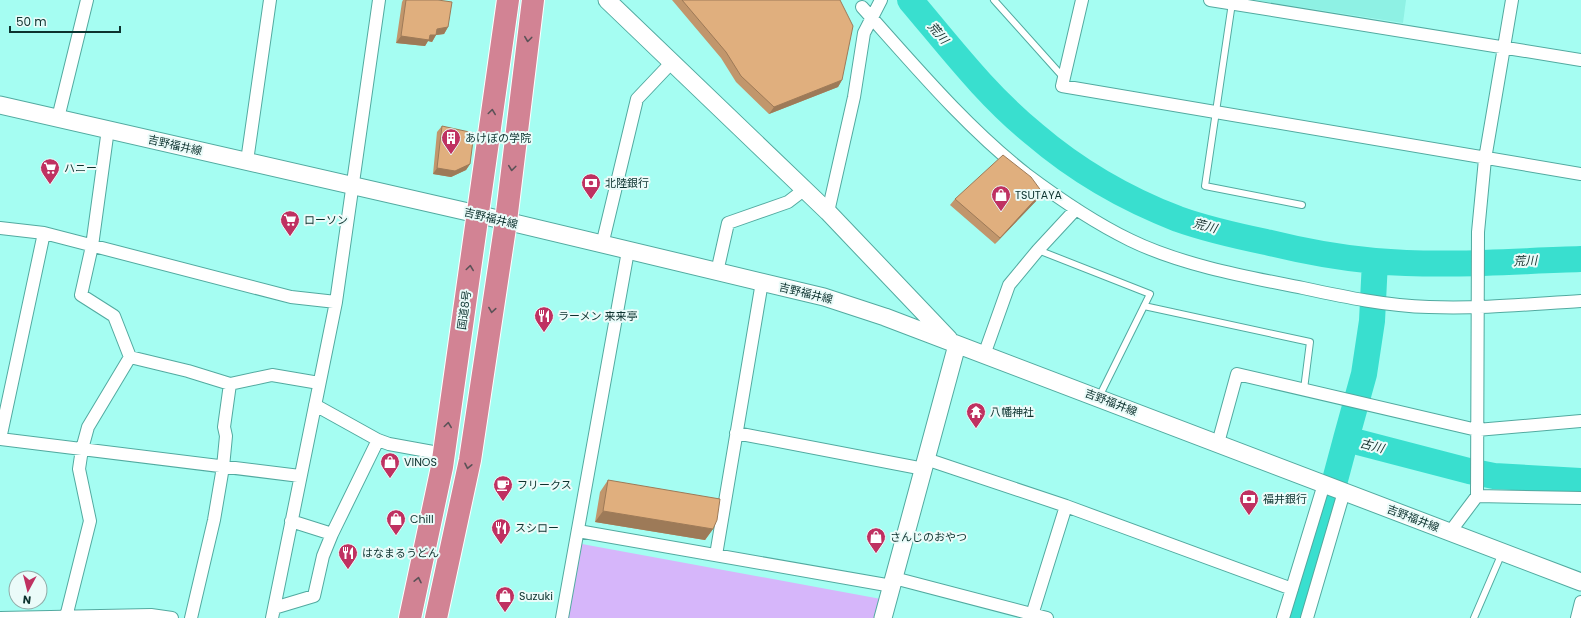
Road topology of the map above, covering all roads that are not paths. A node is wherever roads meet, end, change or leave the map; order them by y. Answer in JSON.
{"nodes":[{"id":1,"x":87,"y":0,"type":"edge"},
{"id":2,"x":268,"y":0,"type":"edge"},
{"id":3,"x":379,"y":0,"type":"edge"},
{"id":4,"x":508,"y":0,"type":"edge"},
{"id":5,"x":533,"y":0,"type":"edge"},
{"id":6,"x":607,"y":0,"type":"edge"},
{"id":7,"x":881,"y":0,"type":"edge"},
{"id":8,"x":994,"y":0,"type":"edge"},
{"id":9,"x":1082,"y":0,"type":"edge"},
{"id":10,"x":1210,"y":0,"type":"edge"},
{"id":11,"x":1512,"y":0,"type":"edge"},
{"id":12,"x":1232,"y":3,"type":"junction"},
{"id":13,"x":862,"y":7,"type":"dead end"},
{"id":14,"x":874,"y":16,"type":"junction"},
{"id":15,"x":1505,"y":48,"type":"junction"},
{"id":16,"x":1581,"y":60,"type":"edge"},
{"id":17,"x":673,"y":61,"type":"junction"},
{"id":18,"x":1063,"y":77,"type":"junction"},
{"id":19,"x":0,"y":105,"type":"edge"},
{"id":20,"x":1216,"y":112,"type":"junction"},
{"id":21,"x":58,"y":118,"type":"junction"},
{"id":22,"x":108,"y":130,"type":"junction"},
{"id":23,"x":1486,"y":159,"type":"junction"},
{"id":24,"x":247,"y":161,"type":"junction"},
{"id":25,"x":1581,"y":174,"type":"edge"},
{"id":26,"x":353,"y":186,"type":"junction"},
{"id":27,"x":805,"y":189,"type":"junction"},
{"id":28,"x":1302,"y":205,"type":"dead end"},
{"id":29,"x":1076,"y":209,"type":"junction"},
{"id":30,"x":828,"y":212,"type":"junction"},
{"id":31,"x":477,"y":214,"type":"junction"},
{"id":32,"x":506,"y":221,"type":"junction"},
{"id":33,"x":0,"y":228,"type":"edge"},
{"id":34,"x":44,"y":233,"type":"junction"},
{"id":35,"x":602,"y":245,"type":"junction"},
{"id":36,"x":92,"y":246,"type":"junction"},
{"id":37,"x":1038,"y":250,"type":"junction"},
{"id":38,"x":628,"y":251,"type":"junction"},
{"id":39,"x":717,"y":272,"type":"junction"},
{"id":40,"x":762,"y":282,"type":"junction"},
{"id":41,"x":1581,"y":301,"type":"edge"},
{"id":42,"x":336,"y":302,"type":"junction"},
{"id":43,"x":1144,"y":306,"type":"junction"},
{"id":44,"x":1477,"y":308,"type":"junction"},
{"id":45,"x":955,"y":344,"type":"junction"},
{"id":46,"x":984,"y":355,"type":"junction"},
{"id":47,"x":130,"y":357,"type":"junction"},
{"id":48,"x":319,"y":383,"type":"junction"},
{"id":49,"x":230,"y":384,"type":"junction"},
{"id":50,"x":1304,"y":389,"type":"junction"},
{"id":51,"x":1099,"y":398,"type":"junction"},
{"id":52,"x":315,"y":405,"type":"junction"},
{"id":53,"x":1581,"y":421,"type":"edge"},
{"id":54,"x":1477,"y":430,"type":"junction"},
{"id":55,"x":736,"y":433,"type":"junction"},
{"id":56,"x":0,"y":439,"type":"edge"},
{"id":57,"x":378,"y":440,"type":"junction"},
{"id":58,"x":1218,"y":443,"type":"junction"},
{"id":59,"x":82,"y":449,"type":"junction"},
{"id":60,"x":444,"y":454,"type":"junction"},
{"id":61,"x":925,"y":464,"type":"junction"},
{"id":62,"x":223,"y":467,"type":"junction"},
{"id":63,"x":300,"y":476,"type":"junction"},
{"id":64,"x":1324,"y":484,"type":"junction"},
{"id":65,"x":1477,"y":490,"type":"junction"},
{"id":66,"x":1344,"y":492,"type":"junction"},
{"id":67,"x":1581,"y":498,"type":"edge"},
{"id":68,"x":1066,"y":506,"type":"junction"},
{"id":69,"x":291,"y":521,"type":"junction"},
{"id":70,"x":578,"y":532,"type":"junction"},
{"id":71,"x":1450,"y":532,"type":"junction"},
{"id":72,"x":332,"y":534,"type":"junction"},
{"id":73,"x":1503,"y":552,"type":"junction"},
{"id":74,"x":716,"y":555,"type":"junction"},
{"id":75,"x":893,"y":582,"type":"junction"},
{"id":76,"x":1581,"y":582,"type":"edge"},
{"id":77,"x":1292,"y":589,"type":"junction"},
{"id":78,"x":1581,"y":602,"type":"edge"},
{"id":79,"x":272,"y":615,"type":"edge"},
{"id":80,"x":1031,"y":616,"type":"edge"},
{"id":81,"x":66,"y":617,"type":"junction"},
{"id":82,"x":91,"y":617,"type":"edge"},
{"id":83,"x":0,"y":618,"type":"edge"},
{"id":84,"x":172,"y":618,"type":"edge"},
{"id":85,"x":191,"y":618,"type":"edge"},
{"id":86,"x":410,"y":618,"type":"edge"},
{"id":87,"x":436,"y":618,"type":"edge"},
{"id":88,"x":562,"y":618,"type":"edge"},
{"id":89,"x":883,"y":618,"type":"edge"},
{"id":90,"x":1047,"y":618,"type":"edge"},
{"id":91,"x":1283,"y":618,"type":"edge"},
{"id":92,"x":1307,"y":618,"type":"edge"},
{"id":93,"x":1474,"y":618,"type":"edge"},
{"id":94,"x":1577,"y":618,"type":"edge"}],
"edges":[{"from":1,"to":21,"type":"street"},
{"from":2,"to":24,"type":"street"},
{"from":3,"to":26,"type":"street"},
{"from":31,"to":4,"type":"highway","name":"国道8号","one_way":true},
{"from":5,"to":32,"type":"highway","one_way":true},
{"from":6,"to":17,"type":"main road"},
{"from":7,"to":14,"type":"street"},
{"from":8,"to":18,"type":"lane"},
{"from":9,"to":18,"type":"street"},
{"from":10,"to":12,"type":"street"},
{"from":11,"to":15,"type":"street"},
{"from":12,"to":15,"type":"street"},
{"from":12,"to":20,"type":"lane"},
{"from":13,"to":14,"type":"street"},
{"from":14,"to":29,"type":"street"},
{"from":14,"to":30,"type":"street"},
{"from":15,"to":16,"type":"street"},
{"from":15,"to":23,"type":"street"},
{"from":17,"to":27,"type":"main road"},
{"from":17,"to":35,"type":"street"},
{"from":18,"to":20,"type":"street"},
{"from":19,"to":21,"type":"main road","name":"吉野福井線"},
{"from":20,"to":23,"type":"street"},
{"from":20,"to":28,"type":"lane"},
{"from":21,"to":22,"type":"main road","name":"吉野福井線"},
{"from":22,"to":24,"type":"main road","name":"吉野福井線"},
{"from":22,"to":36,"type":"street"},
{"from":23,"to":25,"type":"street"},
{"from":23,"to":44,"type":"street"},
{"from":24,"to":26,"type":"main road","name":"吉野福井線"},
{"from":26,"to":31,"type":"main road","name":"吉野福井線"},
{"from":26,"to":42,"type":"street"},
{"from":27,"to":30,"type":"main road"},
{"from":27,"to":39,"type":"street"},
{"from":29,"to":37,"type":"street"},
{"from":29,"to":44,"type":"street"},
{"from":30,"to":45,"type":"main road"},
{"from":31,"to":32,"type":"main road","name":"吉野福井線"},
{"from":60,"to":31,"type":"highway","name":"国道8号","one_way":true},
{"from":32,"to":35,"type":"main road","name":"吉野福井線"},
{"from":32,"to":87,"type":"highway","one_way":true},
{"from":33,"to":34,"type":"street"},
{"from":34,"to":36,"type":"street"},
{"from":34,"to":56,"type":"street"},
{"from":35,"to":38,"type":"main road","name":"吉野福井線"},
{"from":36,"to":42,"type":"street"},
{"from":36,"to":47,"type":"street"},
{"from":37,"to":43,"type":"lane"},
{"from":37,"to":46,"type":"street"},
{"from":38,"to":39,"type":"main road","name":"吉野福井線"},
{"from":38,"to":70,"type":"street"},
{"from":39,"to":40,"type":"main road","name":"吉野福井線"},
{"from":40,"to":45,"type":"main road","name":"吉野福井線"},
{"from":40,"to":55,"type":"street"},
{"from":41,"to":44,"type":"street"},
{"from":42,"to":48,"type":"street"},
{"from":43,"to":50,"type":"lane"},
{"from":43,"to":51,"type":"lane"},
{"from":44,"to":54,"type":"street"},
{"from":45,"to":46,"type":"main road","name":"吉野福井線"},
{"from":45,"to":61,"type":"main road"},
{"from":46,"to":51,"type":"main road","name":"吉野福井線"},
{"from":47,"to":49,"type":"street"},
{"from":47,"to":59,"type":"street"},
{"from":48,"to":49,"type":"street"},
{"from":48,"to":52,"type":"street"},
{"from":49,"to":62,"type":"street"},
{"from":50,"to":54,"type":"street"},
{"from":50,"to":58,"type":"street"},
{"from":51,"to":58,"type":"main road","name":"吉野福井線"},
{"from":52,"to":57,"type":"street"},
{"from":52,"to":63,"type":"street"},
{"from":53,"to":54,"type":"street"},
{"from":54,"to":65,"type":"street"},
{"from":55,"to":61,"type":"street"},
{"from":55,"to":74,"type":"street"},
{"from":56,"to":59,"type":"street"},
{"from":57,"to":60,"type":"street"},
{"from":57,"to":72,"type":"street"},
{"from":58,"to":64,"type":"main road","name":"吉野福井線"},
{"from":59,"to":62,"type":"street"},
{"from":59,"to":81,"type":"street"},
{"from":86,"to":60,"type":"highway","name":"国道8号","one_way":true},
{"from":61,"to":68,"type":"street"},
{"from":61,"to":75,"type":"main road"},
{"from":62,"to":63,"type":"street"},
{"from":62,"to":85,"type":"street"},
{"from":63,"to":69,"type":"street"},
{"from":64,"to":66,"type":"main road","name":"吉野福井線"},
{"from":64,"to":77,"type":"street"},
{"from":65,"to":67,"type":"street"},
{"from":65,"to":71,"type":"street"},
{"from":66,"to":71,"type":"main road","name":"吉野福井線"},
{"from":66,"to":92,"type":"street"},
{"from":68,"to":77,"type":"street"},
{"from":68,"to":80,"type":"street"},
{"from":69,"to":72,"type":"street"},
{"from":69,"to":79,"type":"street"},
{"from":70,"to":74,"type":"street"},
{"from":70,"to":88,"type":"street"},
{"from":71,"to":73,"type":"main road","name":"吉野福井線"},
{"from":72,"to":79,"type":"street"},
{"from":73,"to":76,"type":"main road","name":"吉野福井線"},
{"from":73,"to":93,"type":"lane"},
{"from":74,"to":75,"type":"street"},
{"from":75,"to":80,"type":"street"},
{"from":75,"to":89,"type":"main road"},
{"from":77,"to":91,"type":"street"},
{"from":78,"to":94,"type":"street"},
{"from":80,"to":90,"type":"street"},
{"from":81,"to":82,"type":"street"},
{"from":81,"to":83,"type":"street"},
{"from":82,"to":84,"type":"street"}]}
